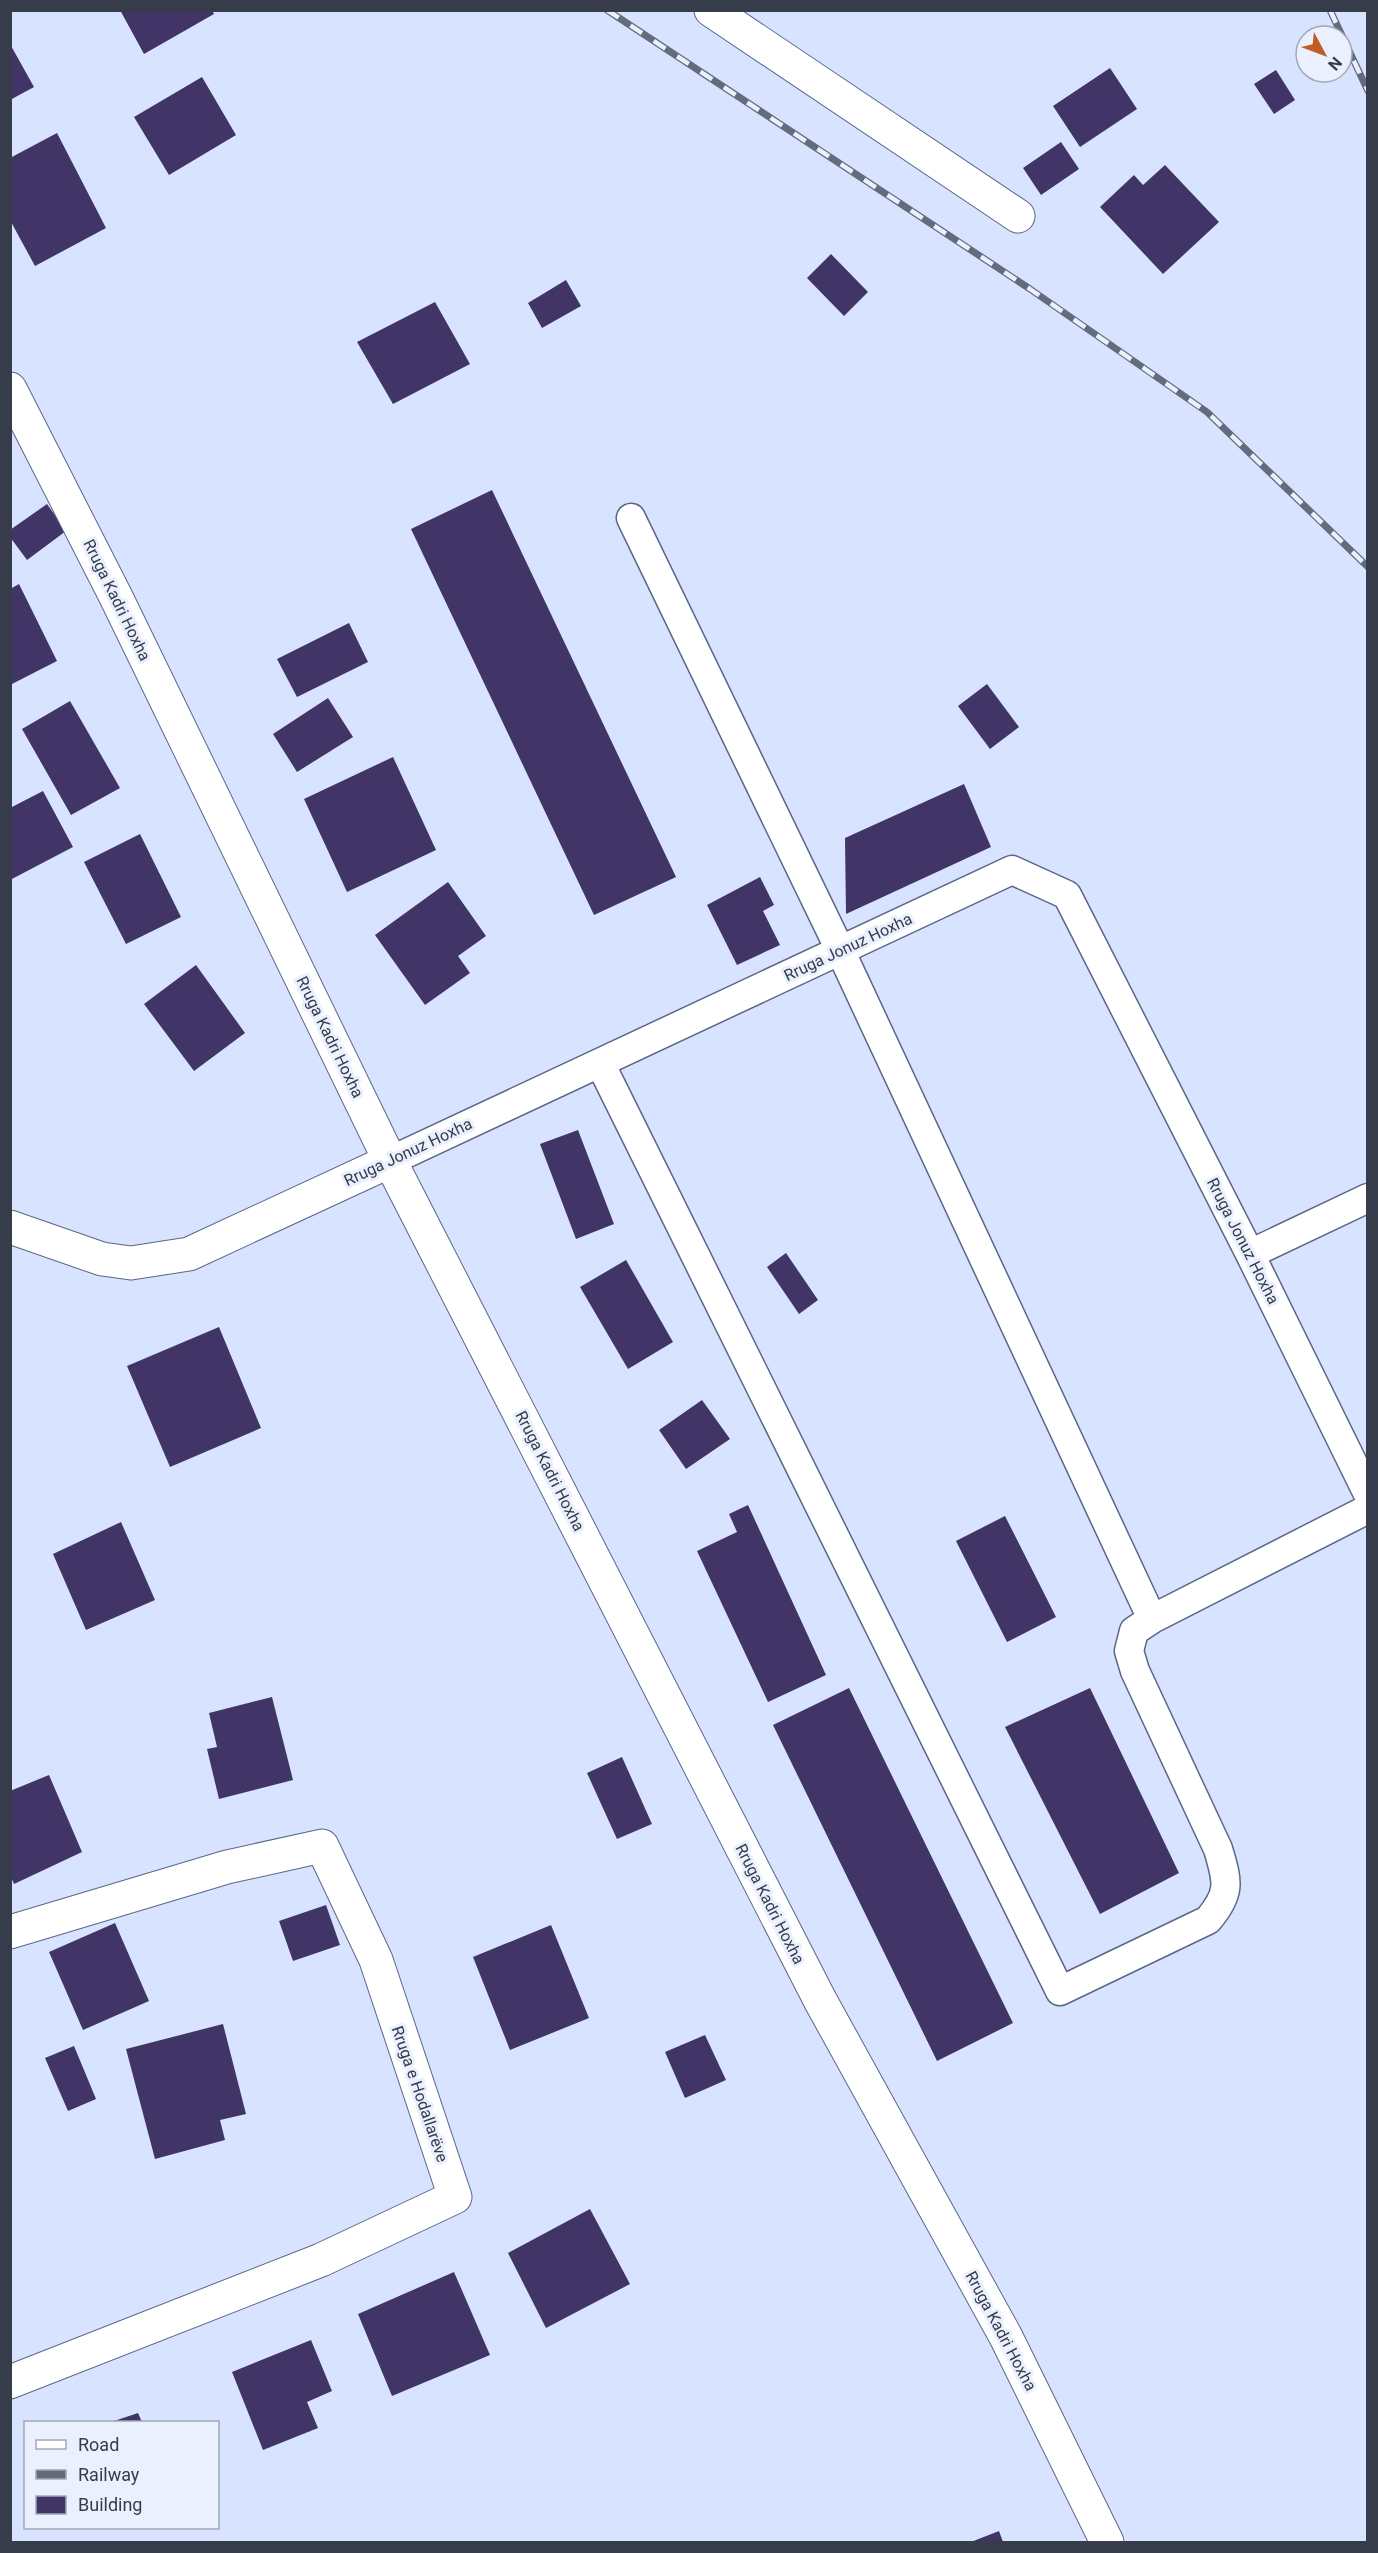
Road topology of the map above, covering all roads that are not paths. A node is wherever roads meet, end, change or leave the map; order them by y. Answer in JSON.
{"nodes":[{"id":1,"x":711,"y":10,"type":"edge"},
{"id":2,"x":1018,"y":216,"type":"dead end"},
{"id":3,"x":10,"y":389,"type":"edge"},
{"id":4,"x":631,"y":518,"type":"dead end"},
{"id":5,"x":840,"y":950,"type":"junction"},
{"id":6,"x":600,"y":1063,"type":"junction"},
{"id":7,"x":390,"y":1161,"type":"junction"},
{"id":8,"x":1368,"y":1198,"type":"edge"},
{"id":9,"x":10,"y":1227,"type":"edge"},
{"id":10,"x":1250,"y":1254,"type":"junction"},
{"id":11,"x":1368,"y":1494,"type":"edge"},
{"id":12,"x":1368,"y":1509,"type":"edge"},
{"id":13,"x":1152,"y":1619,"type":"junction"},
{"id":14,"x":10,"y":1932,"type":"edge"},
{"id":15,"x":10,"y":2382,"type":"edge"},
{"id":16,"x":1107,"y":2542,"type":"edge"}],
"edges":[{"from":1,"to":2,"type":"street"},
{"from":3,"to":7,"type":"street","name":"Rruga Kadri Hoxha"},
{"from":4,"to":5,"type":"lane"},
{"from":5,"to":6,"type":"lane","name":"Rruga Jonuz Hoxha"},
{"from":5,"to":10,"type":"lane","name":"Rruga Jonuz Hoxha"},
{"from":5,"to":13,"type":"lane"},
{"from":6,"to":7,"type":"lane","name":"Rruga Jonuz Hoxha"},
{"from":6,"to":13,"type":"lane"},
{"from":7,"to":9,"type":"street","name":"Rruga Jonuz Hoxha"},
{"from":7,"to":16,"type":"street","name":"Rruga Kadri Hoxha"},
{"from":8,"to":10,"type":"lane"},
{"from":10,"to":11,"type":"lane","name":"Rruga Jonuz Hoxha"},
{"from":12,"to":13,"type":"lane"},
{"from":14,"to":15,"type":"street","name":"Rruga e Hodallarëve"}]}
